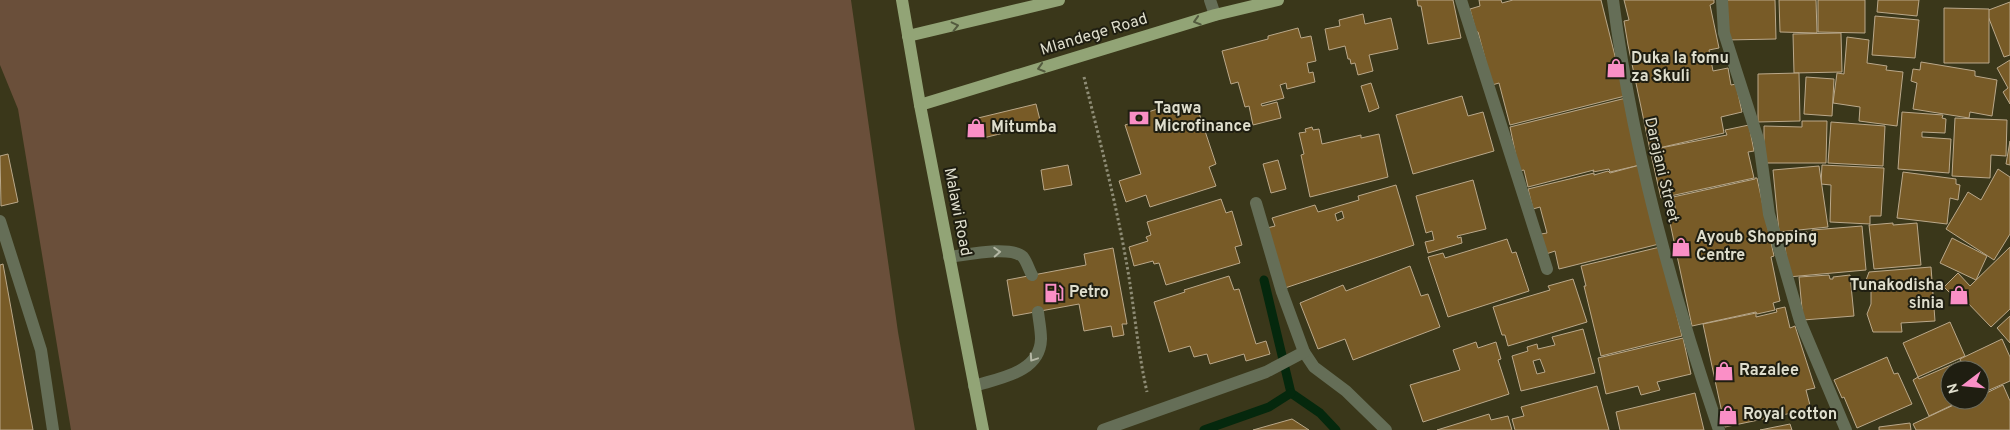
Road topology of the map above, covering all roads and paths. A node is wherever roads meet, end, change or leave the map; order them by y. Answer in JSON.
{"nodes":[{"id":1,"x":902,"y":0,"type":"edge"},
{"id":2,"x":1059,"y":0,"type":"edge"},
{"id":3,"x":1210,"y":0,"type":"edge"},
{"id":4,"x":1278,"y":0,"type":"edge"},
{"id":5,"x":1462,"y":0,"type":"edge"},
{"id":6,"x":1613,"y":0,"type":"edge"},
{"id":7,"x":1722,"y":0,"type":"edge"},
{"id":8,"x":1215,"y":15,"type":"junction"},
{"id":9,"x":908,"y":36,"type":"junction"},
{"id":10,"x":1084,"y":75,"type":"dead end"},
{"id":11,"x":920,"y":105,"type":"junction"},
{"id":12,"x":1256,"y":203,"type":"dead end"},
{"id":13,"x":0,"y":221,"type":"edge"},
{"id":14,"x":949,"y":257,"type":"junction"},
{"id":15,"x":1547,"y":269,"type":"dead end"},
{"id":16,"x":1032,"y":275,"type":"dead end"},
{"id":17,"x":1038,"y":312,"type":"dead end"},
{"id":18,"x":1304,"y":352,"type":"junction"},
{"id":19,"x":974,"y":386,"type":"junction"},
{"id":20,"x":1152,"y":412,"type":"junction"},
{"id":21,"x":52,"y":430,"type":"edge"},
{"id":22,"x":982,"y":430,"type":"edge"},
{"id":23,"x":1103,"y":430,"type":"edge"},
{"id":24,"x":1386,"y":430,"type":"edge"},
{"id":25,"x":1719,"y":430,"type":"edge"},
{"id":26,"x":1846,"y":430,"type":"edge"}],
"edges":[{"from":1,"to":9,"type":"main road","name":"Malawi Road"},
{"from":9,"to":2,"type":"main road","one_way":true},
{"from":3,"to":8,"type":"street"},
{"from":4,"to":8,"type":"main road","name":"Mlandege Road"},
{"from":5,"to":15,"type":"street"},
{"from":6,"to":25,"type":"street","name":"Darajani Street"},
{"from":7,"to":26,"type":"street"},
{"from":8,"to":11,"type":"main road","name":"Mlandege Road","one_way":true},
{"from":9,"to":11,"type":"main road","name":"Malawi Road"},
{"from":10,"to":20,"type":"path"},
{"from":11,"to":14,"type":"main road","name":"Malawi Road"},
{"from":12,"to":18,"type":"street"},
{"from":13,"to":21,"type":"street"},
{"from":14,"to":16,"type":"street","one_way":true},
{"from":14,"to":19,"type":"main road","name":"Malawi Road"},
{"from":17,"to":19,"type":"street","one_way":true},
{"from":18,"to":20,"type":"street"},
{"from":18,"to":24,"type":"street"},
{"from":19,"to":22,"type":"main road","name":"Malawi Road"},
{"from":20,"to":23,"type":"street"}]}
